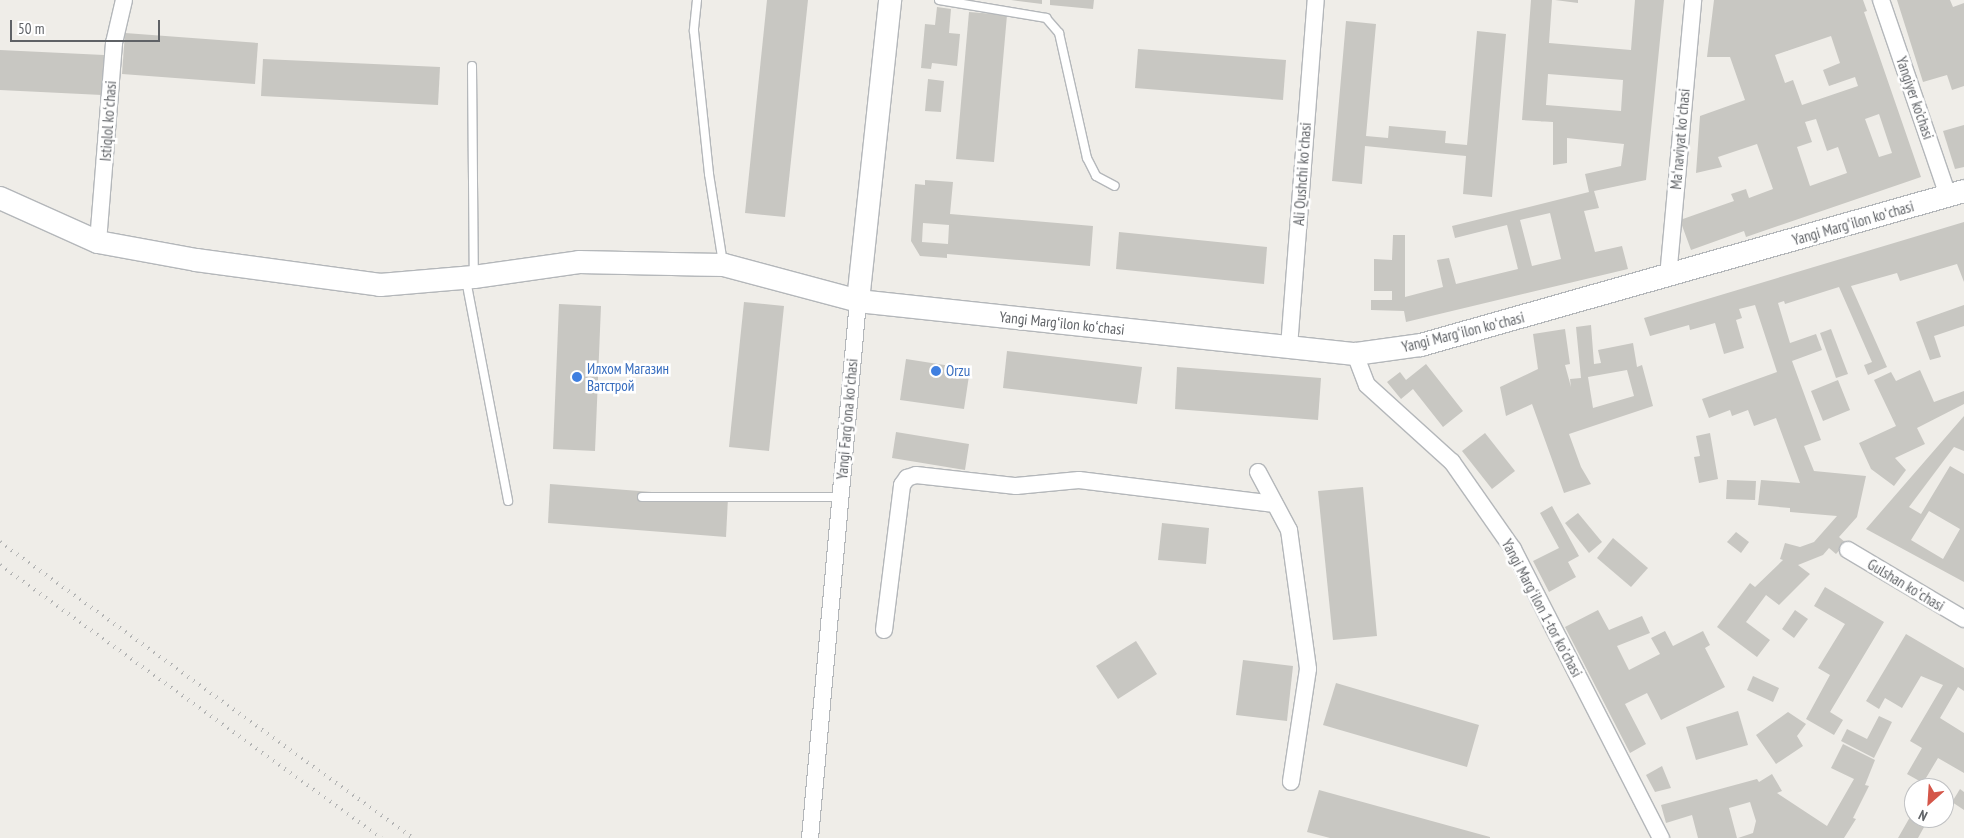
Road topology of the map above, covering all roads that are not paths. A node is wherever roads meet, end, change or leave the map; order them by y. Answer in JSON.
{"nodes":[{"id":1,"x":124,"y":0,"type":"edge"},
{"id":2,"x":697,"y":0,"type":"edge"},
{"id":3,"x":890,"y":0,"type":"edge"},
{"id":4,"x":939,"y":0,"type":"edge"},
{"id":5,"x":1316,"y":0,"type":"edge"},
{"id":6,"x":1693,"y":0,"type":"edge"},
{"id":7,"x":1881,"y":0,"type":"edge"},
{"id":8,"x":472,"y":66,"type":"dead end"},
{"id":9,"x":1114,"y":186,"type":"dead end"},
{"id":10,"x":1956,"y":193,"type":"edge"},
{"id":11,"x":0,"y":198,"type":"edge"},
{"id":12,"x":98,"y":242,"type":"junction"},
{"id":13,"x":724,"y":264,"type":"junction"},
{"id":14,"x":470,"y":277,"type":"junction"},
{"id":15,"x":1668,"y":277,"type":"junction"},
{"id":16,"x":858,"y":301,"type":"junction"},
{"id":17,"x":1289,"y":347,"type":"junction"},
{"id":18,"x":1355,"y":354,"type":"junction"},
{"id":19,"x":1258,"y":472,"type":"dead end"},
{"id":20,"x":642,"y":497,"type":"dead end"},
{"id":21,"x":840,"y":497,"type":"junction"},
{"id":22,"x":508,"y":501,"type":"dead end"},
{"id":23,"x":1275,"y":504,"type":"junction"},
{"id":24,"x":1848,"y":550,"type":"dead end"},
{"id":25,"x":1964,"y":619,"type":"edge"},
{"id":26,"x":884,"y":630,"type":"dead end"},
{"id":27,"x":1291,"y":782,"type":"dead end"},
{"id":28,"x":810,"y":838,"type":"edge"},
{"id":29,"x":1661,"y":838,"type":"edge"}],
"edges":[{"from":1,"to":12,"type":"street","name":"Istiqlol koʻchasi"},
{"from":2,"to":13,"type":"lane"},
{"from":3,"to":16,"type":"main road","name":"Yangi Fargʻona koʻchasi"},
{"from":4,"to":9,"type":"lane"},
{"from":5,"to":17,"type":"street","name":"Ali Qushchi koʻchasi"},
{"from":6,"to":15,"type":"street","name":"Maʻnaviyat koʻchasi"},
{"from":7,"to":10,"type":"street","name":"Yangiyer ko'chasi"},
{"from":8,"to":14,"type":"lane"},
{"from":10,"to":15,"type":"main road","name":"Yangi Margʻilon koʻchasi"},
{"from":11,"to":12,"type":"main road","name":"Yangi Margʻilon koʻchasi"},
{"from":12,"to":14,"type":"main road","name":"Yangi Margʻilon koʻchasi"},
{"from":13,"to":14,"type":"main road","name":"Yangi Margʻilon koʻchasi"},
{"from":13,"to":16,"type":"main road","name":"Yangi Margʻilon koʻchasi"},
{"from":14,"to":22,"type":"lane"},
{"from":15,"to":18,"type":"main road","name":"Yangi Margʻilon koʻchasi"},
{"from":16,"to":17,"type":"main road","name":"Yangi Margʻilon koʻchasi"},
{"from":16,"to":21,"type":"street","name":"Yangi Fargʻona koʻchasi"},
{"from":17,"to":18,"type":"main road","name":"Yangi Margʻilon koʻchasi"},
{"from":18,"to":29,"type":"street","name":"Yangi Margʻilon 1-tor koʼchasi"},
{"from":19,"to":23,"type":"street"},
{"from":20,"to":21,"type":"lane"},
{"from":21,"to":28,"type":"street","name":"Yangi Fargʻona koʻchasi"},
{"from":23,"to":26,"type":"street"},
{"from":23,"to":27,"type":"street"},
{"from":24,"to":25,"type":"street","name":"Gulshan koʻchasi"}]}
